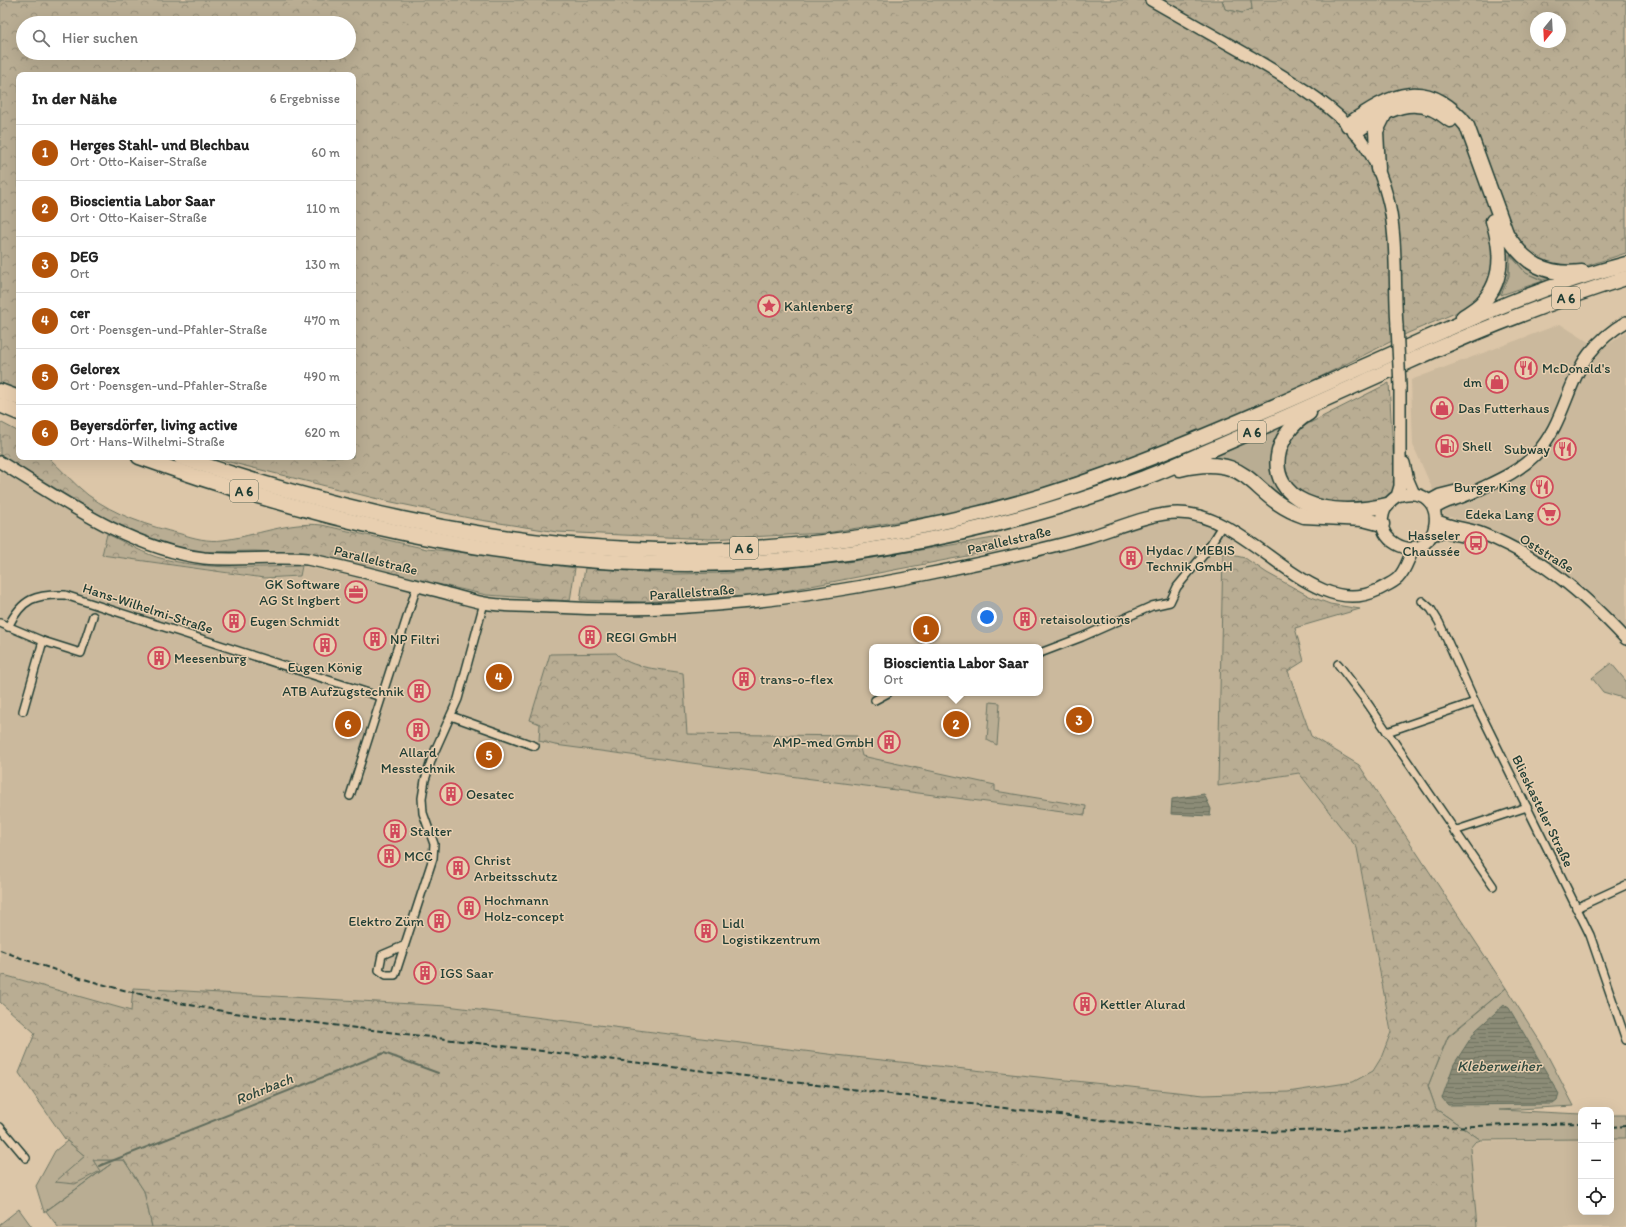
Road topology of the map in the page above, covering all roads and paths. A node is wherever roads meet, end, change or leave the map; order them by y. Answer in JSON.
{"nodes":[{"id":1,"x":1151,"y":0,"type":"edge"},
{"id":2,"x":1387,"y":112,"type":"junction"},
{"id":3,"x":1351,"y":129,"type":"junction"},
{"id":4,"x":1378,"y":169,"type":"junction"},
{"id":5,"x":1626,"y":264,"type":"edge"},
{"id":6,"x":1602,"y":270,"type":"junction"},
{"id":7,"x":1626,"y":278,"type":"edge"},
{"id":8,"x":1626,"y":322,"type":"edge"},
{"id":9,"x":1443,"y":330,"type":"junction"},
{"id":10,"x":1356,"y":386,"type":"junction"},
{"id":11,"x":0,"y":391,"type":"edge"},
{"id":12,"x":16,"y":397,"type":"edge"},
{"id":13,"x":0,"y":405,"type":"edge"},
{"id":14,"x":16,"y":412,"type":"edge"},
{"id":15,"x":1400,"y":435,"type":"junction"},
{"id":16,"x":148,"y":460,"type":"edge"},
{"id":17,"x":189,"y":460,"type":"edge"},
{"id":18,"x":0,"y":462,"type":"edge"},
{"id":19,"x":1146,"y":477,"type":"junction"},
{"id":20,"x":1414,"y":494,"type":"junction"},
{"id":21,"x":1397,"y":496,"type":"junction"},
{"id":22,"x":1387,"y":505,"type":"junction"},
{"id":23,"x":1433,"y":510,"type":"junction"},
{"id":24,"x":1223,"y":524,"type":"junction"},
{"id":25,"x":1382,"y":524,"type":"junction"},
{"id":26,"x":1432,"y":535,"type":"junction"},
{"id":27,"x":1498,"y":542,"type":"junction"},
{"id":28,"x":1401,"y":546,"type":"junction"},
{"id":29,"x":1415,"y":547,"type":"junction"},
{"id":30,"x":417,"y":586,"type":"junction"},
{"id":31,"x":1381,"y":588,"type":"junction"},
{"id":32,"x":1580,"y":592,"type":"junction"},
{"id":33,"x":1422,"y":601,"type":"dead end"},
{"id":34,"x":484,"y":603,"type":"junction"},
{"id":35,"x":93,"y":616,"type":"dead end"},
{"id":36,"x":0,"y":623,"type":"edge"},
{"id":37,"x":8,"y":627,"type":"junction"},
{"id":38,"x":1626,"y":639,"type":"edge"},
{"id":39,"x":43,"y":641,"type":"junction"},
{"id":40,"x":1626,"y":648,"type":"edge"},
{"id":41,"x":1043,"y":652,"type":"edge"},
{"id":42,"x":1338,"y":664,"type":"dead end"},
{"id":43,"x":882,"y":696,"type":"edge"},
{"id":44,"x":381,"y":697,"type":"junction"},
{"id":45,"x":875,"y":700,"type":"dead end"},
{"id":46,"x":1475,"y":702,"type":"junction"},
{"id":47,"x":23,"y":711,"type":"dead end"},
{"id":48,"x":451,"y":716,"type":"junction"},
{"id":49,"x":1387,"y":732,"type":"junction"},
{"id":50,"x":535,"y":746,"type":"dead end"},
{"id":51,"x":350,"y":796,"type":"dead end"},
{"id":52,"x":1527,"y":807,"type":"junction"},
{"id":53,"x":1454,"y":831,"type":"junction"},
{"id":54,"x":1626,"y":885,"type":"edge"},
{"id":55,"x":1493,"y":886,"type":"dead end"},
{"id":56,"x":1576,"y":908,"type":"junction"},
{"id":57,"x":403,"y":946,"type":"dead end"},
{"id":58,"x":1625,"y":1032,"type":"edge"},
{"id":59,"x":1626,"y":1040,"type":"edge"},
{"id":60,"x":0,"y":1127,"type":"edge"},
{"id":61,"x":26,"y":1158,"type":"dead end"}],
"edges":[{"from":1,"to":3,"type":"street"},
{"from":2,"to":3,"type":"highway"},
{"from":2,"to":4,"type":"highway"},
{"from":2,"to":9,"type":"highway"},
{"from":3,"to":4,"type":"street"},
{"from":3,"to":6,"type":"highway"},
{"from":4,"to":15,"type":"street","bridge":true},
{"from":5,"to":6,"type":"highway","number":"A 6"},
{"from":6,"to":9,"type":"highway","number":"A 6"},
{"from":7,"to":10,"type":"highway","number":"A 6"},
{"from":8,"to":23,"type":"street"},
{"from":9,"to":17,"type":"highway","number":"A 6"},
{"from":10,"to":19,"type":"highway","number":"A 6"},
{"from":10,"to":22,"type":"highway"},
{"from":11,"to":12,"type":"highway"},
{"from":13,"to":14,"type":"highway"},
{"from":15,"to":20,"type":"street"},
{"from":15,"to":21,"type":"street"},
{"from":16,"to":19,"type":"highway","number":"A 6"},
{"from":18,"to":30,"type":"street","name":"Parallelstraße"},
{"from":19,"to":25,"type":"highway"},
{"from":20,"to":21,"type":"street"},
{"from":20,"to":23,"type":"street"},
{"from":21,"to":22,"type":"street"},
{"from":22,"to":25,"type":"street"},
{"from":23,"to":26,"type":"street"},
{"from":23,"to":27,"type":"street","name":"Oststraße"},
{"from":24,"to":31,"type":"street","name":"Parallelstraße"},
{"from":24,"to":34,"type":"street","name":"Parallelstraße"},
{"from":24,"to":41,"type":"street"},
{"from":25,"to":28,"type":"street"},
{"from":26,"to":27,"type":"street","name":"Oststraße"},
{"from":26,"to":29,"type":"street"},
{"from":27,"to":32,"type":"street","name":"Oststraße"},
{"from":28,"to":29,"type":"street"},
{"from":28,"to":31,"type":"street","name":"Parallelstraße"},
{"from":29,"to":31,"type":"street","name":"Parallelstraße"},
{"from":30,"to":34,"type":"street","name":"Parallelstraße"},
{"from":30,"to":44,"type":"street"},
{"from":32,"to":38,"type":"street","name":"Oststraße"},
{"from":32,"to":40,"type":"street","name":"Oststraße"},
{"from":33,"to":46,"type":"street","name":"Blieskasteler Straße"},
{"from":34,"to":48,"type":"street"},
{"from":35,"to":39,"type":"street"},
{"from":36,"to":37,"type":"street"},
{"from":37,"to":39,"type":"street"},
{"from":37,"to":44,"type":"street","name":"Hans-Wilhelmi-Straße"},
{"from":39,"to":47,"type":"street"},
{"from":42,"to":49,"type":"street"},
{"from":43,"to":45,"type":"street"},
{"from":44,"to":51,"type":"street"},
{"from":46,"to":49,"type":"street"},
{"from":46,"to":52,"type":"street","name":"Blieskasteler Straße"},
{"from":48,"to":50,"type":"street"},
{"from":48,"to":57,"type":"street"},
{"from":49,"to":53,"type":"street"},
{"from":52,"to":53,"type":"street"},
{"from":52,"to":56,"type":"street","name":"Blieskasteler Straße"},
{"from":53,"to":55,"type":"street"},
{"from":54,"to":56,"type":"street"},
{"from":56,"to":58,"type":"street","name":"Blieskasteler Straße"},
{"from":58,"to":59,"type":"street","name":"Blieskasteler Straße"},
{"from":60,"to":61,"type":"street"}]}
